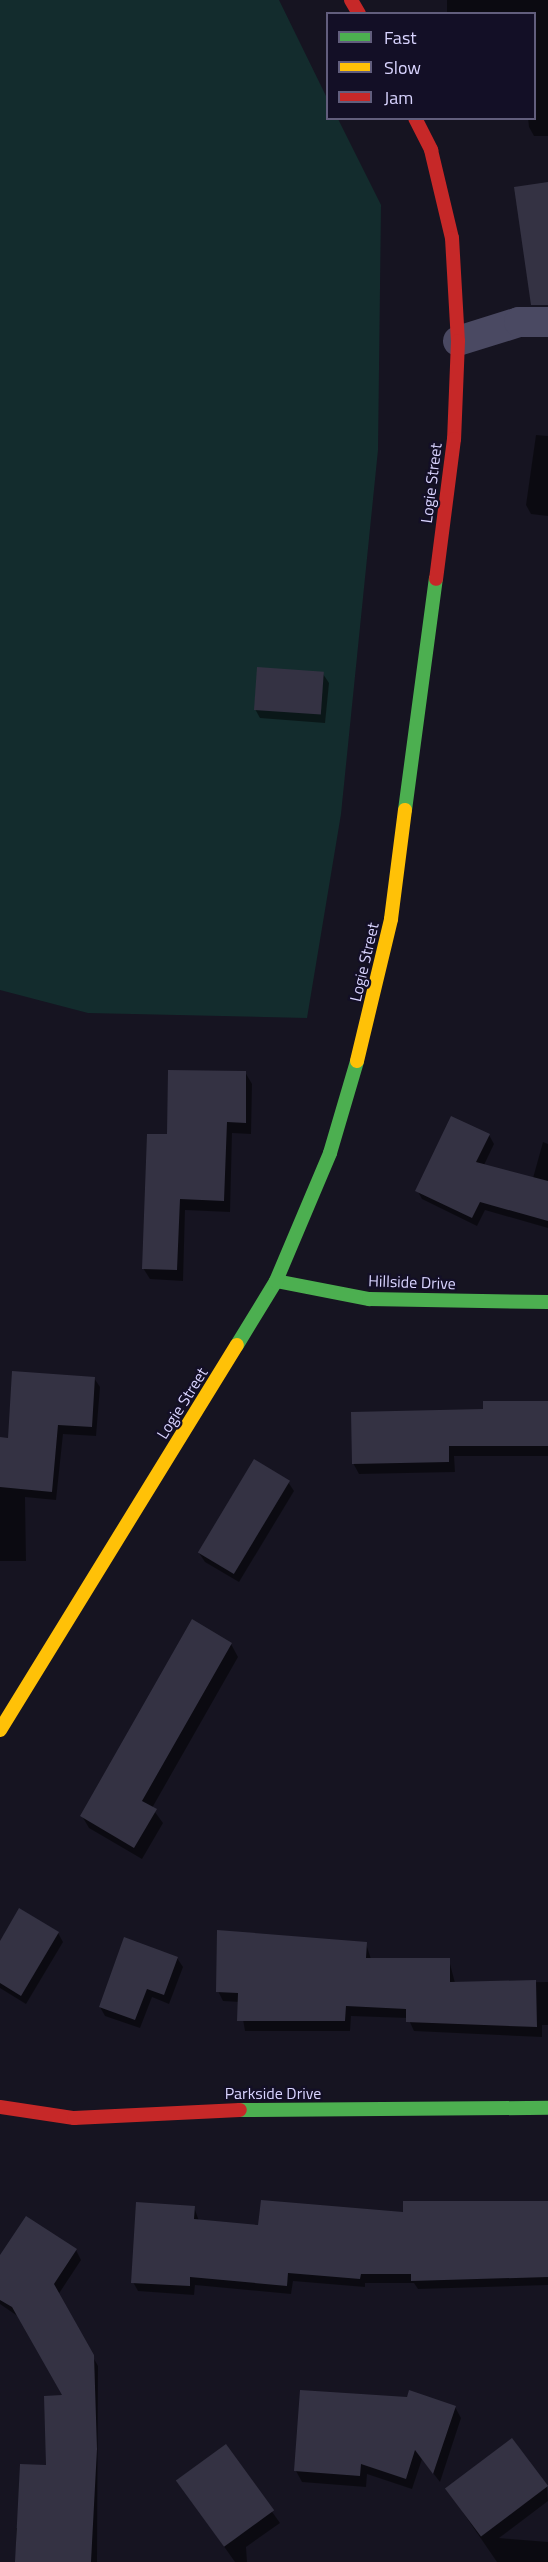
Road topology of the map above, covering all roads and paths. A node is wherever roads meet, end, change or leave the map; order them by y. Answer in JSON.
{"nodes":[{"id":1,"x":416,"y":120,"type":"edge"},
{"id":2,"x":548,"y":322,"type":"edge"},
{"id":3,"x":458,"y":340,"type":"junction"},
{"id":4,"x":276,"y":1281,"type":"junction"},
{"id":5,"x":548,"y":1302,"type":"edge"},
{"id":6,"x":0,"y":1730,"type":"edge"},
{"id":7,"x":0,"y":2107,"type":"edge"},
{"id":8,"x":548,"y":2108,"type":"edge"}],
"edges":[{"from":1,"to":3,"type":"street","name":"Logie Street"},
{"from":2,"to":3,"type":"street"},
{"from":3,"to":4,"type":"street","name":"Logie Street"},
{"from":4,"to":5,"type":"street","name":"Hillside Drive"},
{"from":4,"to":6,"type":"street","name":"Logie Street"},
{"from":7,"to":8,"type":"street","name":"Parkside Drive"}]}
